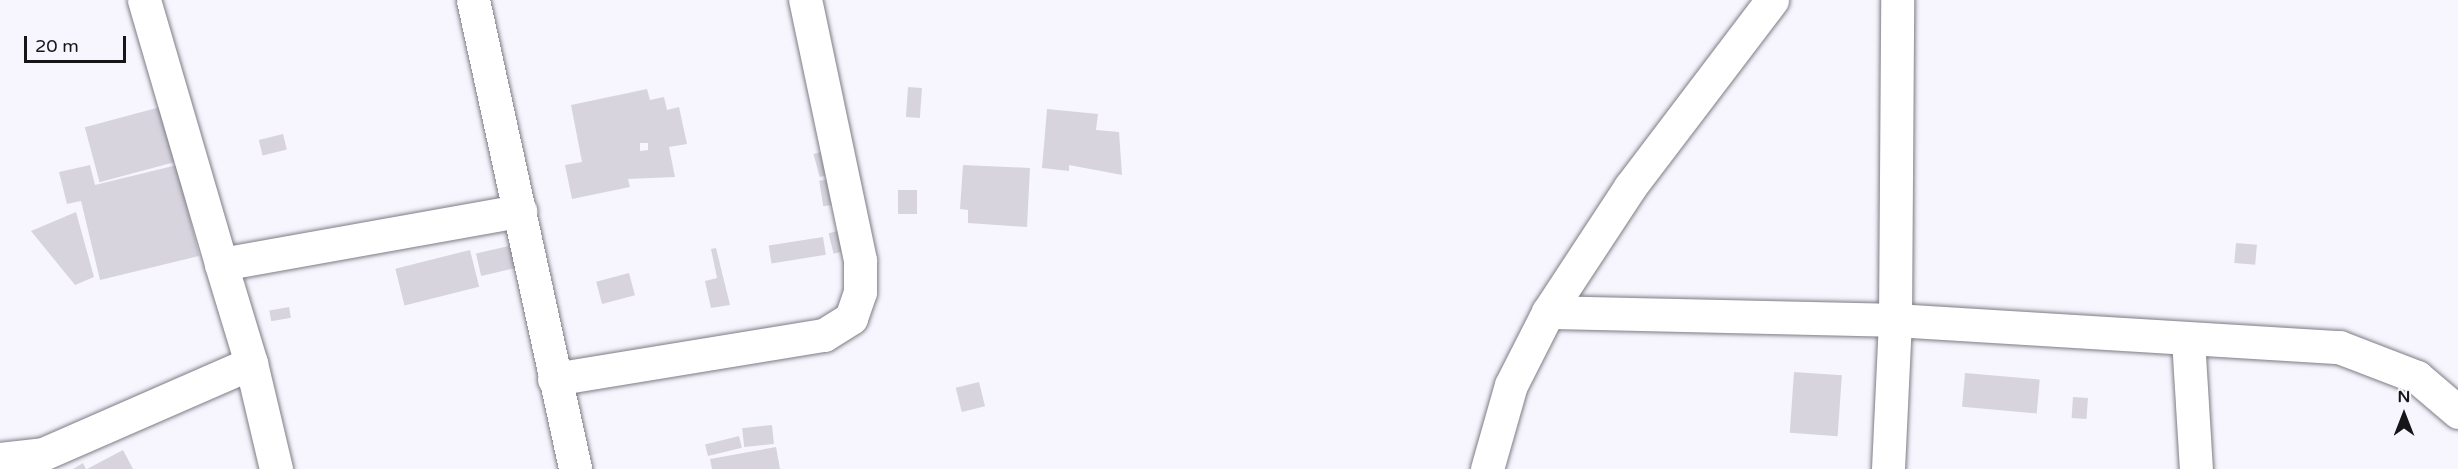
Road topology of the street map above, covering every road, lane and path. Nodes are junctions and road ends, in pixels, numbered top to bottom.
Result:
1 (144, 0) edge
2 (473, 0) edge
3 (805, 0) edge
4 (1772, 0) edge
5 (1897, 0) edge
6 (520, 211) junction
7 (221, 264) junction
8 (1548, 312) junction
9 (1896, 320) junction
10 (2188, 339) junction
11 (251, 363) junction
12 (554, 379) junction
13 (2458, 412) edge
14 (0, 459) edge
15 (276, 469) edge
16 (575, 469) edge
17 (1487, 469) edge
18 (1888, 469) edge
19 (2196, 469) edge

1 - 7 street
2 - 6 street
3 - 12 street
4 - 8 street
5 - 9 street
6 - 7 street
6 - 12 street
7 - 11 street
8 - 9 street
8 - 17 street
9 - 10 street
9 - 18 street
10 - 13 street
10 - 19 street
11 - 14 street
11 - 15 street
12 - 16 street

